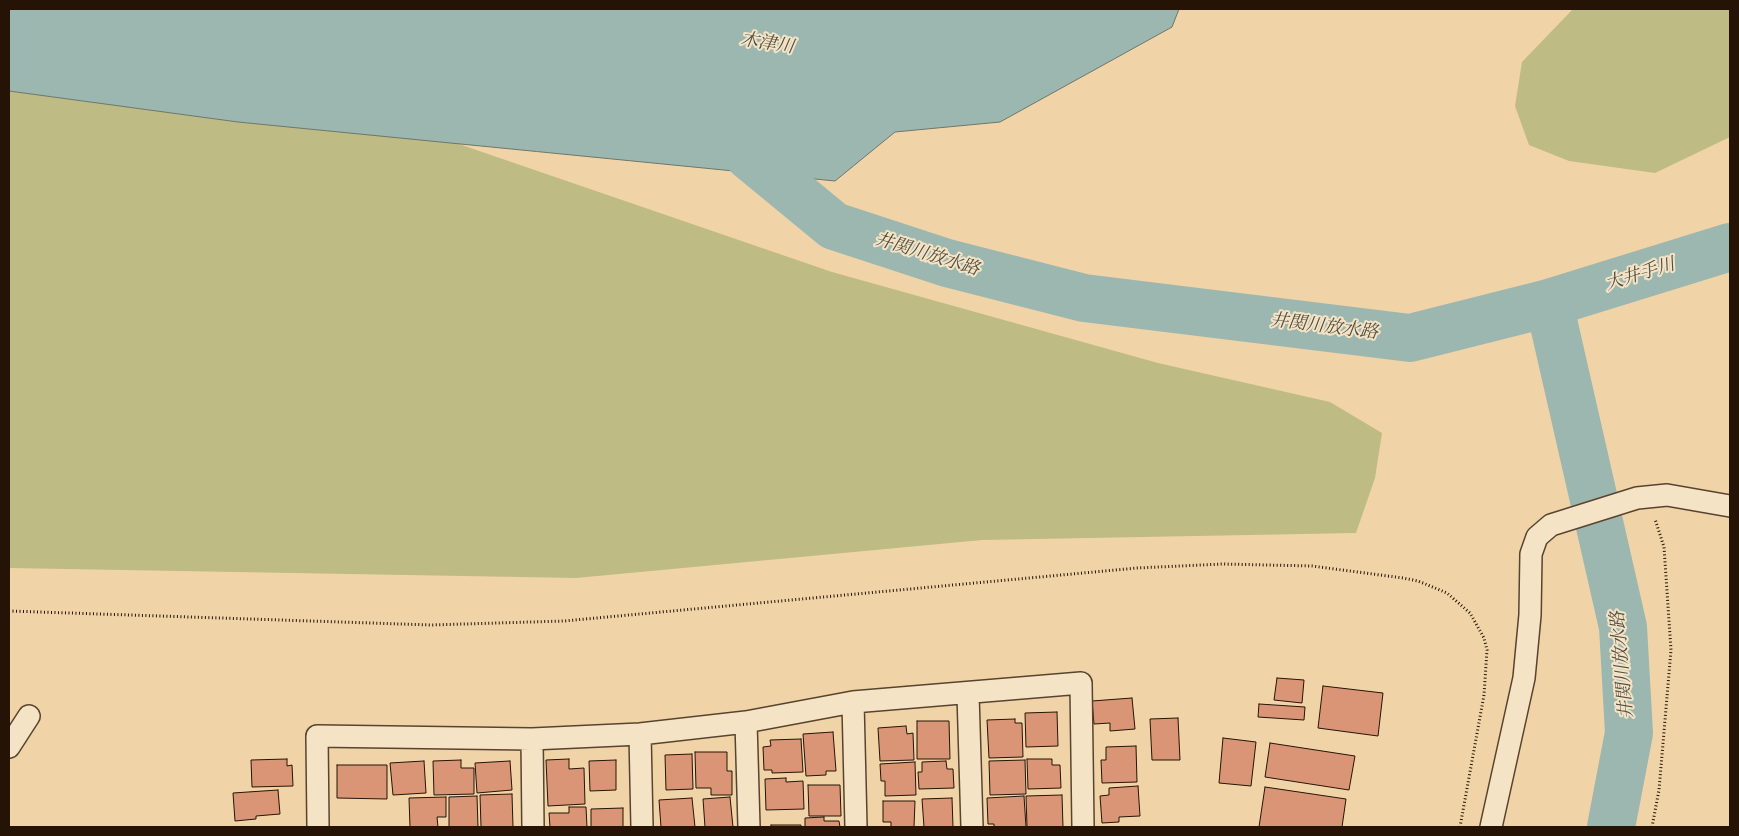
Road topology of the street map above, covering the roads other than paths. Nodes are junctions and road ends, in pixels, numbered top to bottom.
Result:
1 (1730, 506) edge
2 (968, 694) junction
3 (853, 702) junction
4 (29, 716) dead end
5 (746, 722) junction
6 (640, 734) junction
7 (532, 739) junction
8 (9, 747) edge
9 (318, 827) edge
10 (533, 827) edge
11 (642, 827) edge
12 (749, 827) edge
13 (856, 827) edge
14 (972, 827) edge
15 (1083, 827) edge
16 (1491, 827) edge

1 - 16 street
2 - 3 street
2 - 14 street
2 - 15 street
3 - 5 street
3 - 13 street
4 - 8 street
5 - 6 street
5 - 12 street
6 - 7 street
6 - 11 street
7 - 9 street
7 - 10 street

